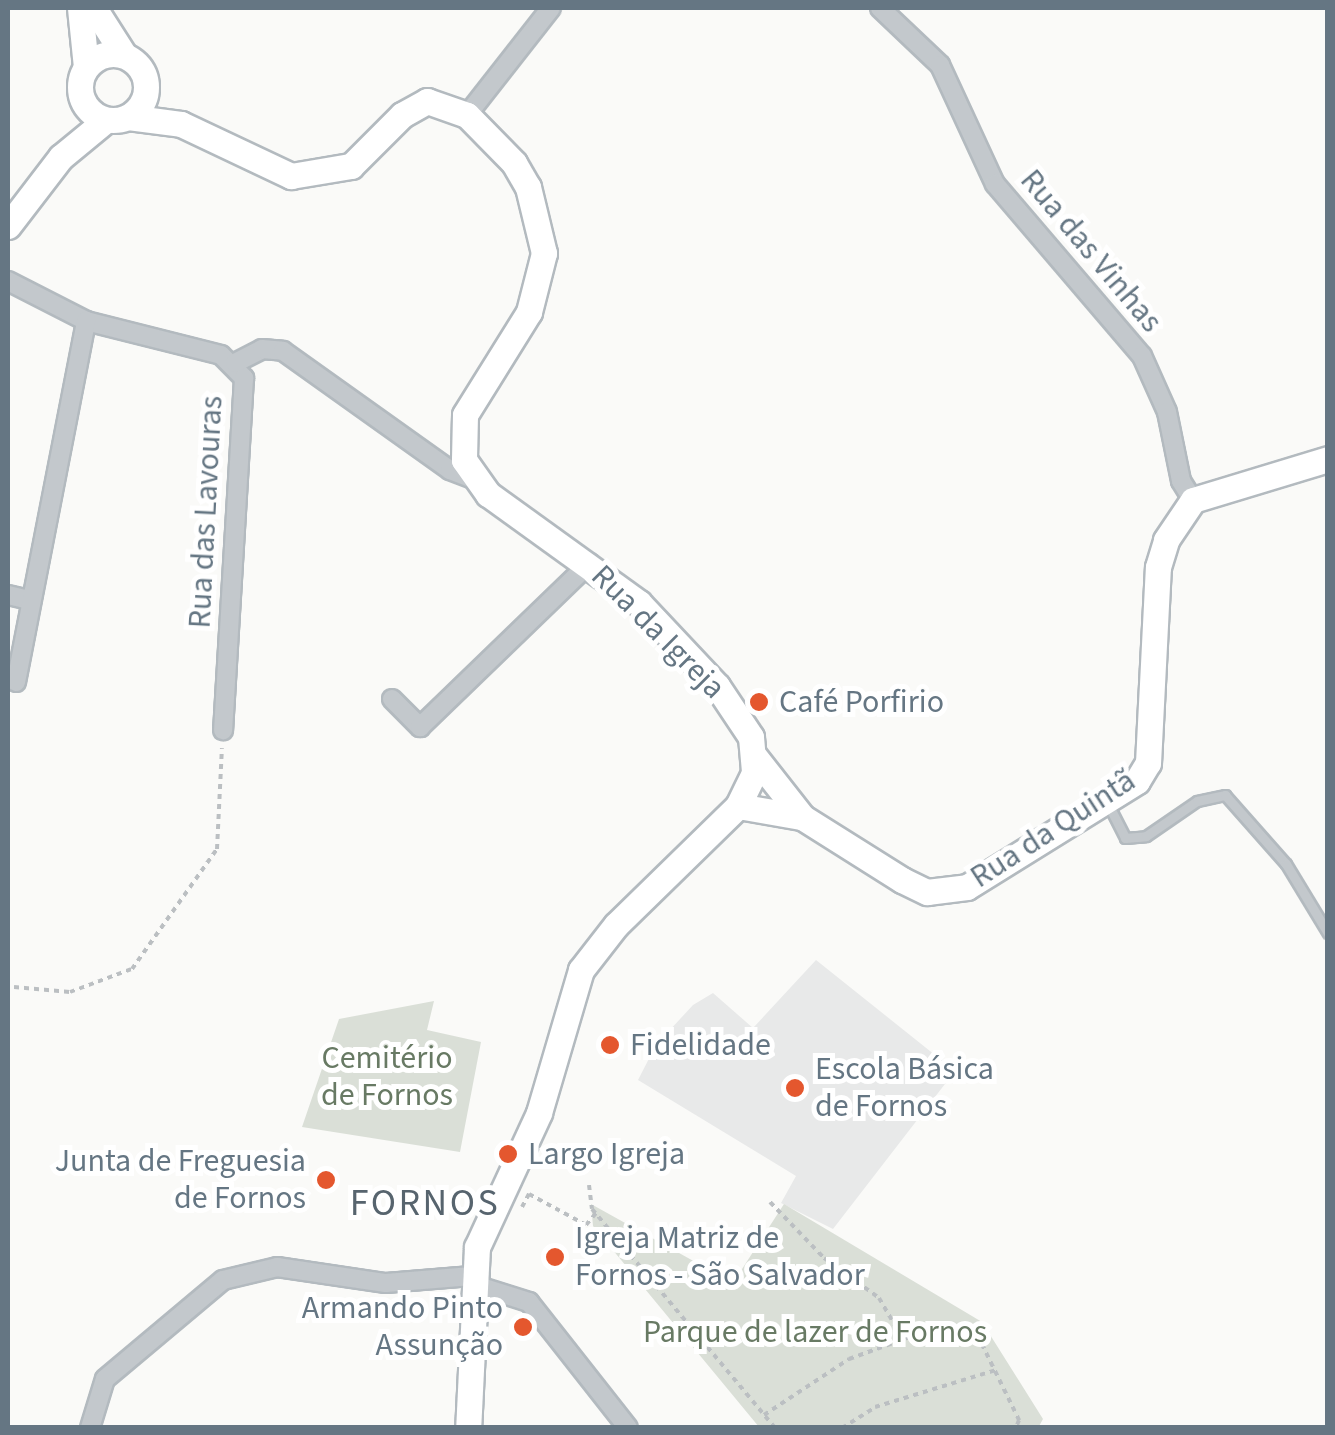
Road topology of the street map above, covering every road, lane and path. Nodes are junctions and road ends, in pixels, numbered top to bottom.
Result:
1 (80, 8) edge
2 (94, 8) edge
3 (551, 8) edge
4 (880, 8) edge
5 (124, 55) junction
6 (86, 67) junction
7 (146, 79) junction
8 (82, 99) junction
9 (468, 116) junction
10 (117, 118) junction
11 (181, 124) junction
12 (61, 157) junction
13 (8, 226) edge
14 (8, 281) edge
15 (86, 321) junction
16 (235, 363) junction
17 (1328, 459) edge
18 (474, 479) junction
19 (1192, 500) junction
20 (590, 562) junction
21 (8, 595) edge
22 (30, 600) junction
23 (16, 682) dead end
24 (392, 699) dead end
25 (223, 730) joint
26 (755, 756) junction
27 (1107, 801) junction
28 (738, 806) junction
29 (802, 817) junction
30 (1328, 933) edge
31 (14, 986) dead end
32 (588, 1185) dead end
33 (770, 1202) dead end
34 (596, 1213) junction
35 (513, 1223) dead end
36 (472, 1280) junction
37 (902, 1339) junction
38 (996, 1370) junction
39 (764, 1415) junction
40 (90, 1428) edge
41 (468, 1428) edge
42 (628, 1428) edge
43 (775, 1428) edge
44 (842, 1428) edge
45 (1016, 1428) edge

1 - 6 main road
2 - 5 main road
3 - 9 street
4 - 19 street, Rua das Vinhas
5 - 6 main road
5 - 7 main road
6 - 8 main road
7 - 10 main road
7 - 11 main road
8 - 10 main road
8 - 12 main road
9 - 11 main road
9 - 18 main road
10 - 11 main road
10 - 12 main road
12 - 13 main road
14 - 15 street, Rua das Lavouras
15 - 16 street, Rua das Lavouras
15 - 22 street
16 - 18 street
16 - 25 street, Rua das Lavouras
17 - 19 main road
18 - 20 main road, Rua da Igreja
19 - 27 main road, Rua da Quintã
20 - 24 street
20 - 26 main road, Rua da Igreja
21 - 22 street
22 - 23 street
25 - 31 path
26 - 28 main road
26 - 29 main road, Rua da Quintã
27 - 29 main road, Rua da Quintã
27 - 30 lane
28 - 29 main road, Rua da Quintã
28 - 36 main road
32 - 34 path
33 - 37 path
34 - 35 path
34 - 39 path
36 - 40 street
36 - 41 main road
36 - 42 street
37 - 38 path
37 - 39 path
38 - 44 path
38 - 45 path
39 - 43 path

